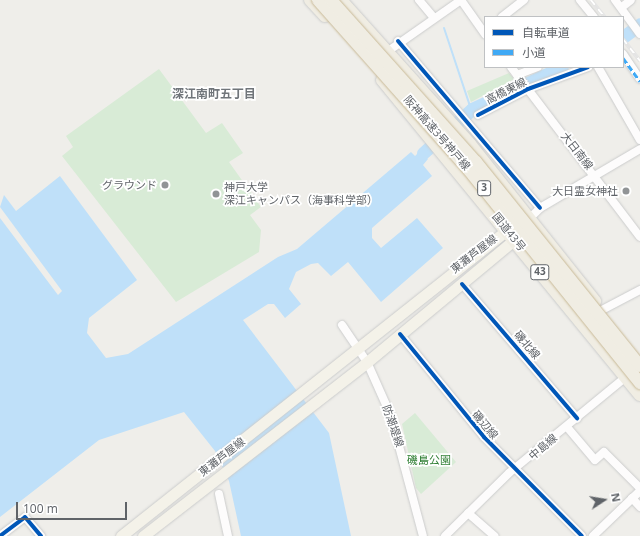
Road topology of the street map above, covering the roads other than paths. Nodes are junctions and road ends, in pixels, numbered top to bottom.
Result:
1 (310, 0) edge
2 (318, 0) edge
3 (331, 0) edge
4 (341, 0) edge
5 (419, 0) edge
6 (461, 0) edge
7 (524, 0) edge
8 (580, 0) edge
9 (615, 0) edge
10 (631, 0) edge
11 (622, 7) junction
12 (503, 16) edge
13 (593, 16) edge
14 (434, 18) junction
15 (484, 31) edge
16 (640, 34) edge
17 (398, 41) junction
18 (388, 51) junction
19 (624, 55) edge
20 (370, 66) junction
21 (512, 68) edge
22 (536, 68) edge
23 (585, 68) edge
24 (599, 68) edge
25 (518, 76) junction
26 (640, 79) edge
27 (527, 88) junction
28 (478, 115) dead end
29 (469, 123) junction
30 (458, 131) junction
31 (640, 140) edge
32 (640, 149) edge
33 (595, 175) junction
34 (540, 208) junction
35 (531, 217) junction
36 (507, 229) junction
37 (640, 237) edge
38 (516, 241) junction
39 (462, 284) junction
40 (640, 290) edge
41 (602, 310) junction
42 (342, 325) dead end
43 (400, 334) junction
44 (360, 349) junction
45 (640, 357) edge
46 (367, 362) junction
47 (640, 366) edge
48 (626, 377) junction
49 (640, 383) edge
50 (640, 395) edge
51 (577, 418) junction
52 (567, 427) junction
53 (515, 470) junction
54 (640, 489) edge
55 (219, 494) dead end
56 (632, 498) junction
57 (640, 507) edge
58 (468, 513) junction
59 (0, 536) edge
60 (41, 536) edge
61 (121, 536) edge
62 (143, 536) edge
63 (228, 536) edge
64 (423, 536) edge
65 (445, 536) edge
66 (494, 536) edge
67 (582, 536) edge
68 (593, 536) edge

1 - 20 highway, 国道43号 / 43
2 - 49 highway, 阪神高速3号神戸線 / 3, bridge
3 - 47 highway, 阪神高速3号神戸線 / 3, bridge
4 - 18 highway, 43
5 - 14 street
6 - 14 street
6 - 15 street
7 - 12 street
8 - 13 street
9 - 11 street
10 - 11 street
11 - 16 street
14 - 17 street
17 - 18 street
17 - 29 street
18 - 20 street
18 - 30 highway, 43
19 - 26 street
20 - 36 highway, 国道43号 / 43
21 - 25 street, 大日南線
22 - 25 street
23 - 27 street, 高橋東線
24 - 31 street
25 - 27 street, 大日南線
27 - 28 street, 高橋東線
27 - 33 street, 大日南線
29 - 30 street
29 - 34 street
30 - 35 highway, 43
32 - 33 street
33 - 34 street
33 - 37 street, 大日南線
34 - 35 street
35 - 36 main road, 東灘芦屋線
35 - 38 main road, 東灘芦屋線
35 - 41 highway, 43
36 - 38 highway, 国道43号 / 43
36 - 44 main road, 東灘芦屋線
38 - 39 main road, 東灘芦屋線
38 - 48 highway, 国道43号 / 43
39 - 43 main road, 東灘芦屋線
39 - 51 street, 磯北線
40 - 41 street
41 - 45 highway, 43
42 - 44 street, 防潮堤線
43 - 46 main road, 東灘芦屋線
43 - 53 street, 磯辺線
44 - 46 street, 防潮堤線
44 - 61 main road, 東灘芦屋線
46 - 62 main road, 東灘芦屋線
46 - 64 street, 防潮堤線
48 - 50 highway, 国道43号 / 43
48 - 51 street, 中島線
51 - 52 street, 中島線
52 - 53 street, 中島線
52 - 54 street
53 - 58 street, 中島線
53 - 67 street, 磯辺線
54 - 56 street
55 - 63 street
56 - 57 street
56 - 68 street
58 - 65 street, 中島線
58 - 66 street
59 - 60 street

